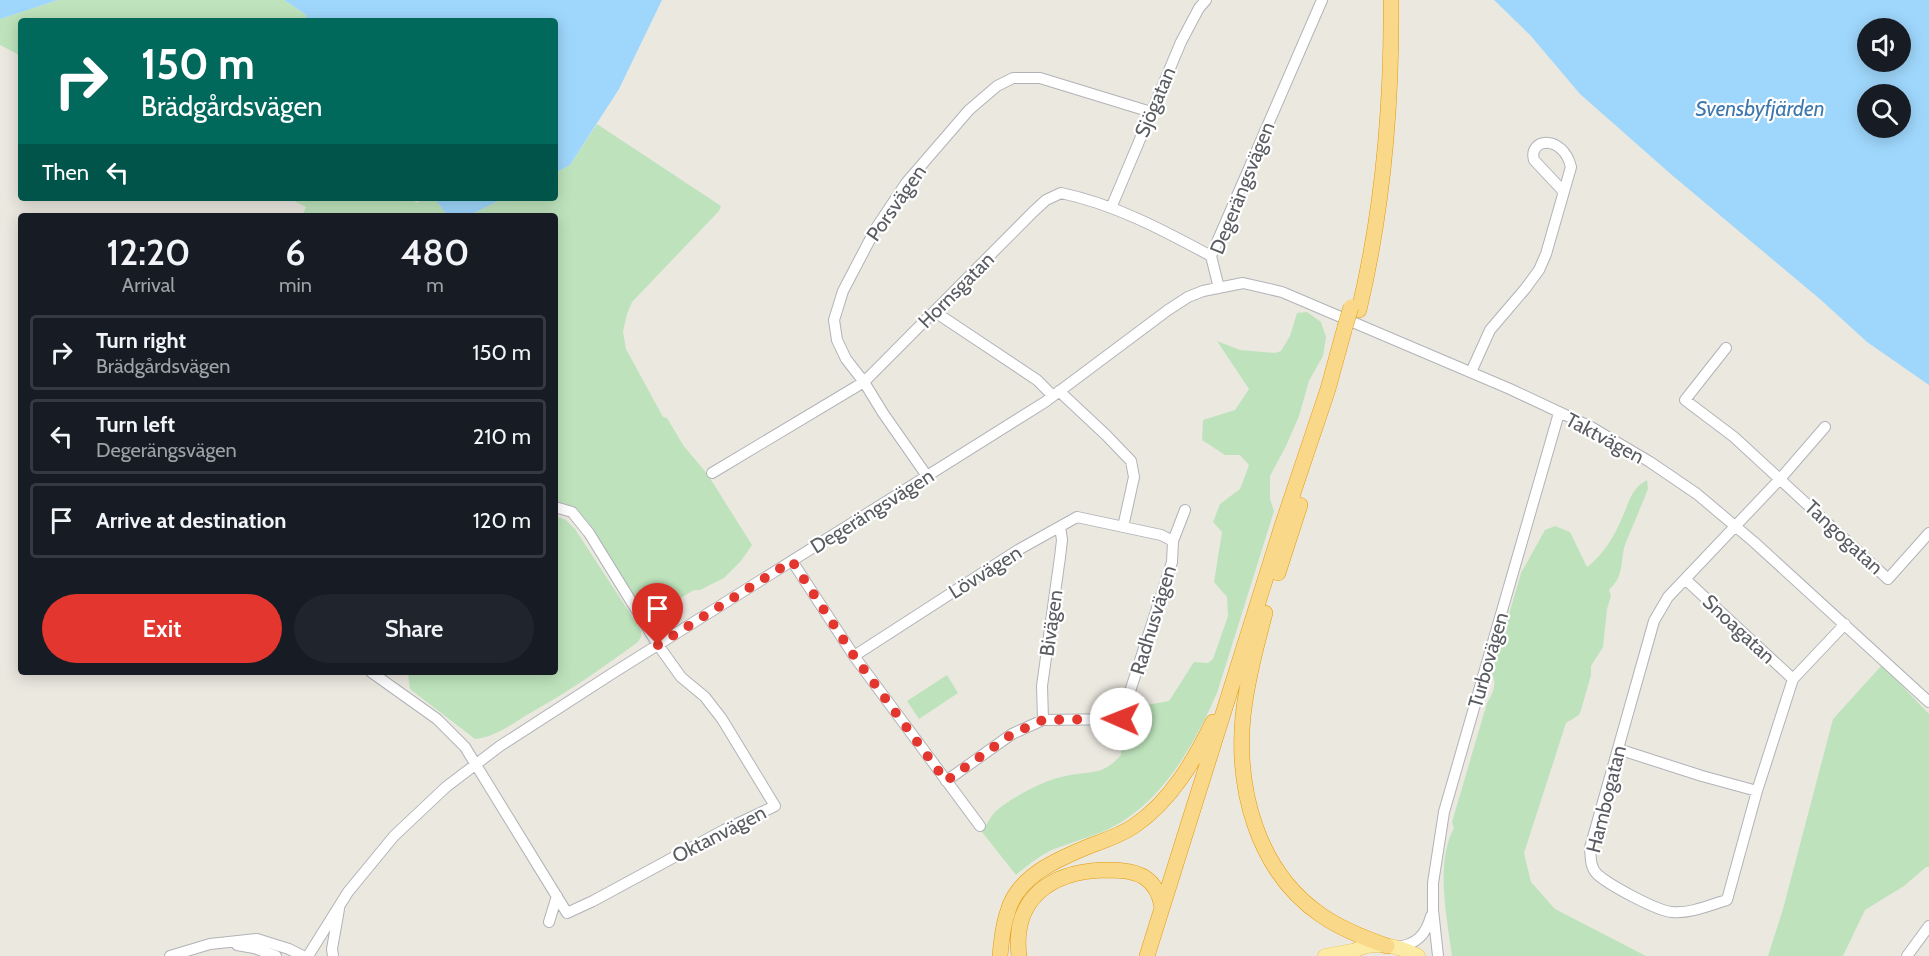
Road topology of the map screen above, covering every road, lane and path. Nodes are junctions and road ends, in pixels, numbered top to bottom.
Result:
1 (1206, 0) edge
2 (1322, 0) edge
3 (1382, 0) edge
4 (1391, 0) edge
5 (1151, 112) junction
6 (1563, 191) dead end
7 (1111, 208) junction
8 (1211, 256) junction
9 (1219, 288) junction
10 (1355, 309) junction
11 (935, 312) junction
12 (1350, 328) junction
13 (1726, 348) dead end
14 (1471, 372) junction
15 (864, 382) junction
16 (1056, 394) junction
17 (1559, 413) junction
18 (1826, 427) dead end
19 (712, 473) dead end
20 (927, 476) junction
21 (1780, 478) junction
22 (558, 508) edge
23 (1185, 510) dead end
24 (1734, 526) junction
25 (1060, 527) junction
26 (1123, 527) junction
27 (1929, 532) edge
28 (1173, 541) junction
29 (792, 561) junction
30 (1685, 579) junction
31 (1265, 613) junction
32 (1845, 624) junction
33 (1248, 635) junction
34 (658, 645) junction
35 (854, 656) junction
36 (375, 675) edge
37 (1793, 679) junction
38 (1929, 702) edge
39 (1043, 720) junction
40 (1618, 749) junction
41 (477, 764) junction
42 (946, 781) junction
43 (1757, 791) junction
44 (980, 826) dead end
45 (557, 896) junction
46 (340, 905) junction
47 (1162, 907) junction
48 (1432, 910) junction
49 (549, 922) dead end
50 (1929, 926) edge
51 (1004, 934) junction
52 (1156, 938) junction
53 (225, 943) junction
54 (1391, 946) junction
55 (1350, 953) edge
56 (170, 956) edge
57 (276, 956) edge
58 (303, 956) edge
59 (308, 956) edge
60 (333, 956) edge
61 (1000, 956) edge
62 (1007, 956) edge
63 (1019, 956) edge
64 (1146, 956) edge
65 (1154, 956) edge
66 (1325, 956) edge
67 (1418, 956) edge
68 (1438, 956) edge
69 (1907, 956) edge

1 - 5 street, Sjögatan
2 - 8 street, Degerängsvägen
3 - 10 highway
4 - 10 highway
5 - 7 street, Sjögatan
5 - 15 street, Porsvägen
6 - 14 street
7 - 8 street, Hornsgatan
7 - 11 street, Hornsgatan
8 - 9 street, Degerängsvägen
9 - 14 street, Taktvägen
9 - 16 street, Degerängsvägen
10 - 12 highway, bridge
11 - 15 street, Hornsgatan
11 - 16 street
12 - 31 highway
12 - 33 highway
13 - 21 street, Tangogatan
14 - 17 street, Taktvägen
15 - 19 street, Hornsgatan
15 - 20 street, Porsvägen
16 - 20 street, Degerängsvägen
16 - 26 street
17 - 24 street, Taktvägen
17 - 48 street, Turbovägen
18 - 21 street
20 - 29 street, Degerängsvägen
21 - 24 street
21 - 27 street, Tangogatan
22 - 34 street
23 - 28 street, Radhusvägen
24 - 30 street, Hambogatan
24 - 32 street, Taktvägen
25 - 26 street, Lövvägen
25 - 35 street, Lövvägen
25 - 39 street, Bivägen
26 - 28 street, Radhusvägen
28 - 39 street, Radhusvägen
29 - 34 street, Degerängsvägen
29 - 35 street
30 - 37 street, Snoagatan
30 - 40 street, Hambogatan
31 - 52 highway
31 - 54 highway
32 - 37 street, Hambogatan
32 - 38 street, Taktvägen
33 - 47 highway
33 - 51 highway
34 - 41 street, Degerängsvägen
34 - 45 street, Oktanvägen
35 - 42 street
36 - 41 street, Oktanvägen
37 - 43 street, Hambogatan
39 - 42 street, Radhusvägen
40 - 43 street
40 - 43 street, Hambogatan
41 - 45 street, Oktanvägen
41 - 46 street, Degerängsvägen
42 - 44 street
45 - 49 street
46 - 59 street, Degerängsvägen
46 - 60 street
47 - 52 highway
47 - 63 highway
48 - 54 street, Turbovägen
48 - 68 street, Turbovägen
50 - 69 street
51 - 61 highway
51 - 62 highway
52 - 64 highway
52 - 65 highway
53 - 56 street
53 - 57 street
53 - 58 street
54 - 55 main road
54 - 67 main road
55 - 66 main road

